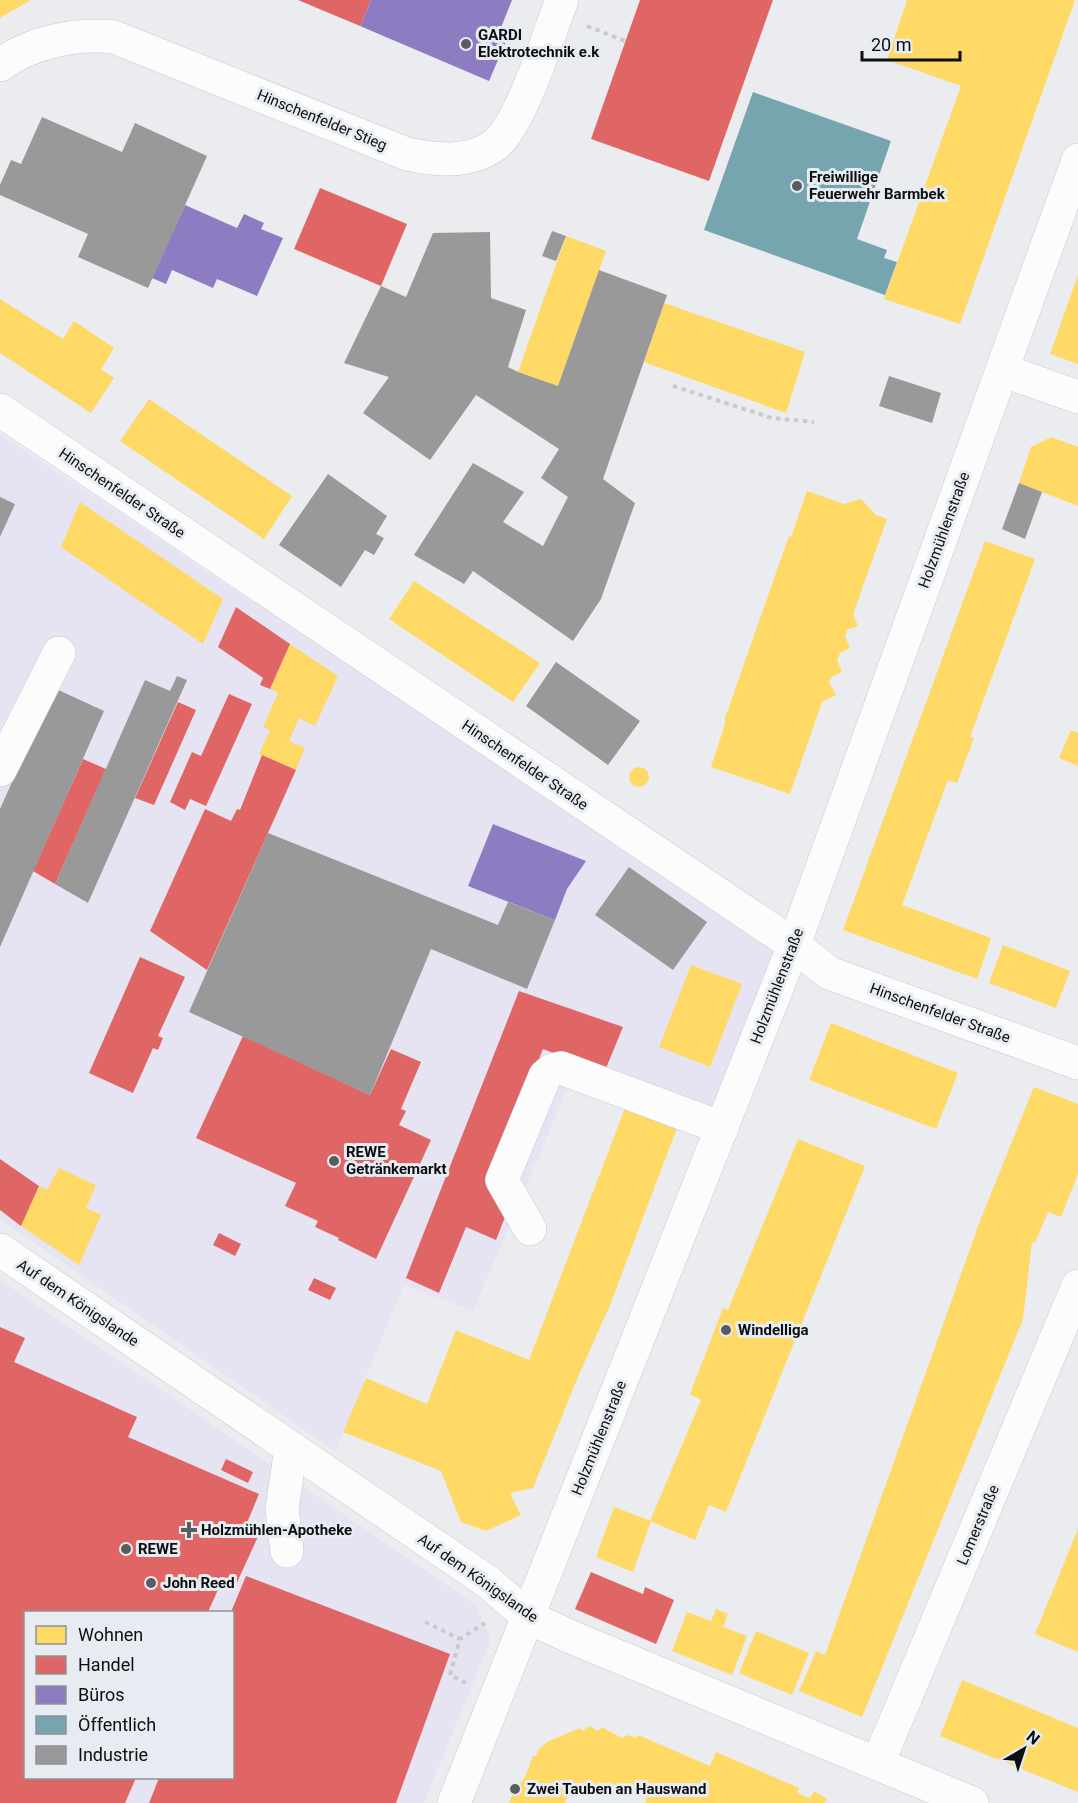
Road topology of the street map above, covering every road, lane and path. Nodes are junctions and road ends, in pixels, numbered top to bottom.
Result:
1 (562, 0) edge
2 (606, 33) dead end
3 (625, 41) dead end
4 (0, 66) edge
5 (1078, 160) edge
6 (1002, 370) junction
7 (673, 386) dead end
8 (1078, 397) edge
9 (0, 411) edge
10 (814, 422) dead end
11 (59, 653) dead end
12 (0, 770) edge
13 (794, 945) junction
14 (1078, 1064) edge
15 (722, 1128) junction
16 (531, 1229) dead end
17 (0, 1250) edge
18 (1078, 1286) edge
19 (291, 1448) junction
20 (287, 1551) dead end
21 (528, 1617) junction
22 (425, 1622) dead end
23 (483, 1623) dead end
24 (460, 1639) junction
25 (495, 1698) junction
26 (878, 1763) junction
27 (454, 1803) edge
28 (972, 1803) edge

1 - 4 street, Hinschenfelder Stieg
2 - 3 path
5 - 6 street, Holzmühlenstraße
6 - 8 street
6 - 13 street, Holzmühlenstraße
7 - 10 path
9 - 13 street, Hinschenfelder Straße
11 - 12 street
13 - 14 street, Hinschenfelder Straße
13 - 15 street, Holzmühlenstraße
15 - 16 street
15 - 21 street, Holzmühlenstraße
17 - 19 street, Auf dem Königslande
18 - 26 street, Lomerstraße
19 - 20 street
19 - 21 street, Auf dem Königslande
21 - 25 street, Holzmühlenstraße
21 - 26 street, Auf dem Königslande
22 - 24 path
23 - 24 path
24 - 25 path
25 - 27 street, Holzmühlenstraße
26 - 28 street, Auf dem Königslande

